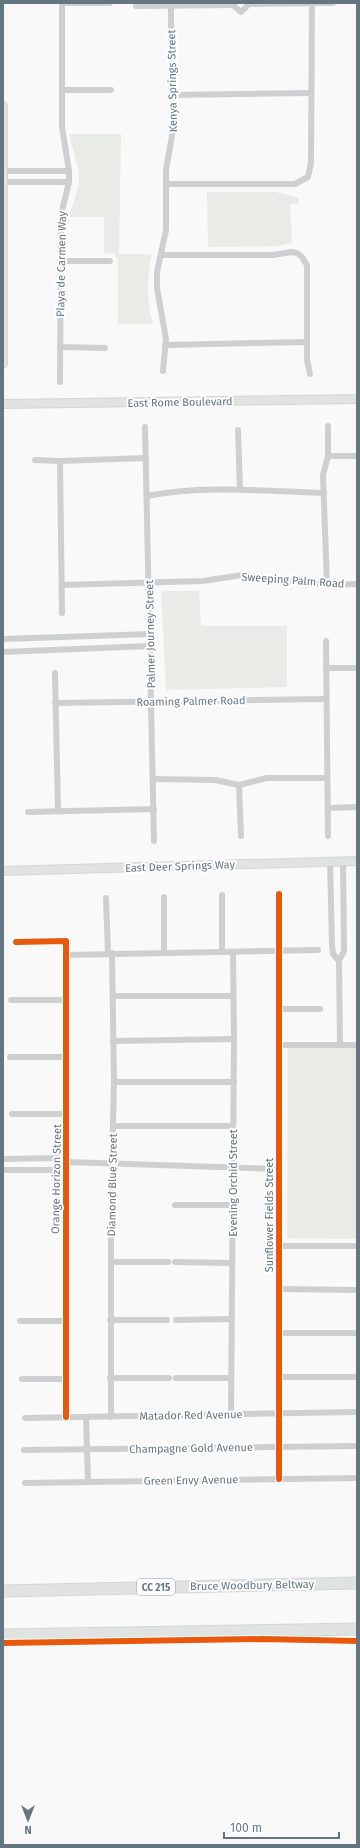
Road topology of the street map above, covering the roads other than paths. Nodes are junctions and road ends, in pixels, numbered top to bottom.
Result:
1 (62, 3) edge
2 (110, 3) edge
3 (333, 3) edge
4 (233, 4) edge
5 (248, 4) edge
6 (312, 4) edge
7 (136, 6) dead end
8 (170, 6) junction
9 (62, 90) junction
10 (111, 90) dead end
11 (311, 93) junction
12 (174, 95) junction
13 (3, 106) edge
14 (4, 171) edge
15 (69, 171) junction
16 (4, 182) edge
17 (69, 182) junction
18 (166, 184) junction
19 (161, 255) junction
20 (60, 261) junction
21 (110, 261) dead end
22 (306, 342) junction
23 (165, 345) junction
24 (60, 348) junction
25 (105, 348) dead end
26 (3, 364) edge
27 (163, 371) dead end
28 (310, 374) dead end
29 (60, 382) dead end
30 (357, 399) edge
31 (3, 404) edge
32 (328, 426) dead end
33 (145, 427) dead end
34 (238, 430) dead end
35 (328, 456) junction
36 (357, 456) edge
37 (146, 458) junction
38 (34, 460) dead end
39 (60, 461) junction
40 (240, 490) junction
41 (324, 493) junction
42 (147, 496) junction
43 (149, 582) junction
44 (357, 584) edge
45 (62, 585) junction
46 (327, 585) junction
47 (62, 613) dead end
48 (150, 634) junction
49 (3, 639) edge
50 (326, 641) dead end
51 (150, 646) junction
52 (3, 652) edge
53 (326, 668) junction
54 (357, 668) edge
55 (55, 673) dead end
56 (326, 699) junction
57 (151, 702) junction
58 (55, 703) junction
59 (327, 778) junction
60 (153, 779) junction
61 (239, 785) junction
62 (357, 807) edge
63 (328, 808) junction
64 (154, 809) junction
65 (58, 811) junction
66 (28, 812) dead end
67 (241, 836) dead end
68 (328, 836) dead end
69 (154, 841) dead end
70 (330, 861) junction
71 (343, 861) junction
72 (357, 861) edge
73 (3, 872) edge
74 (279, 894) dead end
75 (222, 895) dead end
76 (164, 897) dead end
77 (106, 898) dead end
78 (16, 942) dead end
79 (318, 950) dead end
80 (279, 951) junction
81 (222, 952) junction
82 (233, 952) junction
83 (164, 953) junction
84 (110, 954) junction
85 (66, 955) junction
86 (339, 961) junction
87 (113, 996) junction
88 (233, 996) junction
89 (10, 1000) dead end
90 (67, 1000) junction
91 (279, 1008) junction
92 (320, 1009) dead end
93 (234, 1039) junction
94 (113, 1041) junction
95 (279, 1045) junction
96 (340, 1045) junction
97 (357, 1045) edge
98 (67, 1057) junction
99 (10, 1058) dead end
100 (114, 1082) junction
101 (234, 1082) junction
102 (12, 1114) dead end
103 (67, 1114) junction
104 (113, 1126) junction
105 (233, 1126) junction
106 (3, 1159) edge
107 (67, 1162) junction
108 (112, 1164) junction
109 (233, 1168) junction
110 (278, 1169) junction
111 (3, 1170) edge
112 (176, 1205) dead end
113 (233, 1205) junction
114 (279, 1246) junction
115 (357, 1246) edge
116 (111, 1262) junction
117 (168, 1262) dead end
118 (175, 1262) dead end
119 (232, 1263) junction
120 (279, 1289) junction
121 (357, 1290) edge
122 (232, 1319) junction
123 (110, 1320) junction
124 (167, 1320) dead end
125 (176, 1320) dead end
126 (20, 1321) dead end
127 (66, 1321) junction
128 (279, 1333) junction
129 (357, 1333) edge
130 (278, 1377) junction
131 (357, 1377) edge
132 (110, 1378) junction
133 (231, 1378) junction
134 (22, 1379) dead end
135 (66, 1379) junction
136 (357, 1412) edge
137 (278, 1413) junction
138 (231, 1415) junction
139 (66, 1417) junction
140 (86, 1417) junction
141 (111, 1417) junction
142 (25, 1418) dead end
143 (357, 1446) edge
144 (279, 1447) junction
145 (24, 1450) dead end
146 (87, 1450) junction
147 (357, 1478) edge
148 (279, 1479) junction
149 (88, 1482) junction
150 (25, 1483) dead end
151 (357, 1582) edge
152 (3, 1591) edge
153 (357, 1629) edge
154 (3, 1635) edge

1 - 2 street
1 - 9 street, Playa de Carmen Way
3 - 6 street
4 - 5 street
4 - 8 street
5 - 6 street
6 - 11 street
7 - 8 street
8 - 12 street, Kenya Springs Street
9 - 10 street
9 - 15 street, Playa de Carmen Way
11 - 12 street
11 - 18 street
12 - 18 street, Kenya Springs Street
13 - 14 street
14 - 15 street
14 - 16 street
15 - 17 street, Playa de Carmen Way
16 - 17 street
16 - 26 street
17 - 20 street, Playa de Carmen Way
18 - 19 street, Kenya Springs Street
19 - 22 street
19 - 23 street, Kenya Springs Street
20 - 21 street
20 - 24 street, Playa de Carmen Way
22 - 23 street
22 - 28 street
23 - 27 street, Kenya Springs Street
24 - 25 street
24 - 29 street, Playa de Carmen Way
30 - 31 street, East Rome Boulevard
32 - 35 street
33 - 37 street, Palmer Journey Street
34 - 40 street
35 - 36 street
35 - 41 street
37 - 39 street
37 - 42 street, Palmer Journey Street
38 - 39 street
39 - 45 street
40 - 41 street
40 - 42 street
41 - 46 street
42 - 43 street, Palmer Journey Street
43 - 45 street, Sweeping Palm Road
43 - 46 street, Sweeping Palm Road
43 - 48 street, Palmer Journey Street
44 - 46 street, Sweeping Palm Road
45 - 47 street
48 - 49 street
48 - 51 street, Palmer Journey Street
50 - 53 street
51 - 52 street
51 - 57 street, Palmer Journey Street
53 - 54 street
53 - 56 street
55 - 58 street
56 - 57 street, Roaming Palmer Road
56 - 59 street
57 - 58 street, Roaming Palmer Road
57 - 60 street, Palmer Journey Street
58 - 65 street
59 - 61 street
59 - 63 street
60 - 61 street
60 - 64 street, Palmer Journey Street
61 - 67 street
62 - 63 street
63 - 68 street
64 - 65 street
64 - 69 street, Palmer Journey Street
65 - 66 street
70 - 71 street, East Deer Springs Way
70 - 73 street, East Deer Springs Way
70 - 86 street
71 - 72 street, East Deer Springs Way
71 - 86 street
74 - 80 street, Sunflower Fields Street
75 - 81 street
76 - 83 street
77 - 84 street, Diamond Blue Street
78 - 85 street, Orange Horizon Street
79 - 80 street
80 - 82 street
80 - 91 street, Sunflower Fields Street
81 - 82 street
81 - 83 street
82 - 88 street, Evening Orchid Street
83 - 84 street
84 - 85 street
84 - 87 street, Diamond Blue Street
85 - 90 street, Orange Horizon Street
86 - 96 street
87 - 88 street
87 - 94 street, Diamond Blue Street
88 - 93 street, Evening Orchid Street
89 - 90 street
90 - 98 street, Orange Horizon Street
91 - 92 street
91 - 95 street, Sunflower Fields Street
93 - 94 street
93 - 101 street, Evening Orchid Street
94 - 100 street, Diamond Blue Street
95 - 96 street
95 - 110 street, Sunflower Fields Street
96 - 97 street
98 - 99 street
98 - 103 street, Orange Horizon Street
100 - 101 street
100 - 104 street, Diamond Blue Street
101 - 105 street, Evening Orchid Street
102 - 103 street
103 - 107 street, Orange Horizon Street
104 - 105 street
104 - 108 street, Diamond Blue Street
105 - 109 street, Evening Orchid Street
106 - 107 street
107 - 108 street
107 - 111 street
107 - 127 street, Orange Horizon Street
108 - 109 street
108 - 116 street, Diamond Blue Street
109 - 110 street
109 - 113 street, Evening Orchid Street
110 - 114 street, Sunflower Fields Street
112 - 113 street
113 - 119 street, Evening Orchid Street
114 - 115 street
114 - 120 street, Sunflower Fields Street
116 - 117 street
116 - 123 street, Diamond Blue Street
118 - 119 street
119 - 122 street, Evening Orchid Street
120 - 121 street
120 - 128 street, Sunflower Fields Street
122 - 125 street
122 - 133 street, Evening Orchid Street
123 - 124 street
123 - 132 street, Diamond Blue Street
126 - 127 street
127 - 135 street, Orange Horizon Street
128 - 129 street
128 - 130 street, Sunflower Fields Street
130 - 131 street
130 - 137 street, Sunflower Fields Street
132 - 133 street
132 - 141 street, Diamond Blue Street
133 - 138 street, Evening Orchid Street
134 - 135 street
135 - 139 street, Orange Horizon Street
136 - 137 street, Matador Red Avenue
137 - 138 street, Matador Red Avenue
137 - 144 street, Sunflower Fields Street
138 - 141 street, Matador Red Avenue
139 - 140 street, Matador Red Avenue
139 - 142 street, Matador Red Avenue
140 - 141 street, Matador Red Avenue
140 - 146 street
143 - 144 street, Champagne Gold Avenue
144 - 146 street, Champagne Gold Avenue
144 - 148 street, Sunflower Fields Street
145 - 146 street, Champagne Gold Avenue
146 - 149 street
147 - 148 street, Green Envy Avenue
148 - 149 street, Green Envy Avenue
149 - 150 street, Green Envy Avenue
151 - 152 highway, Bruce Woodbury Beltway / CC 215
153 - 154 highway

